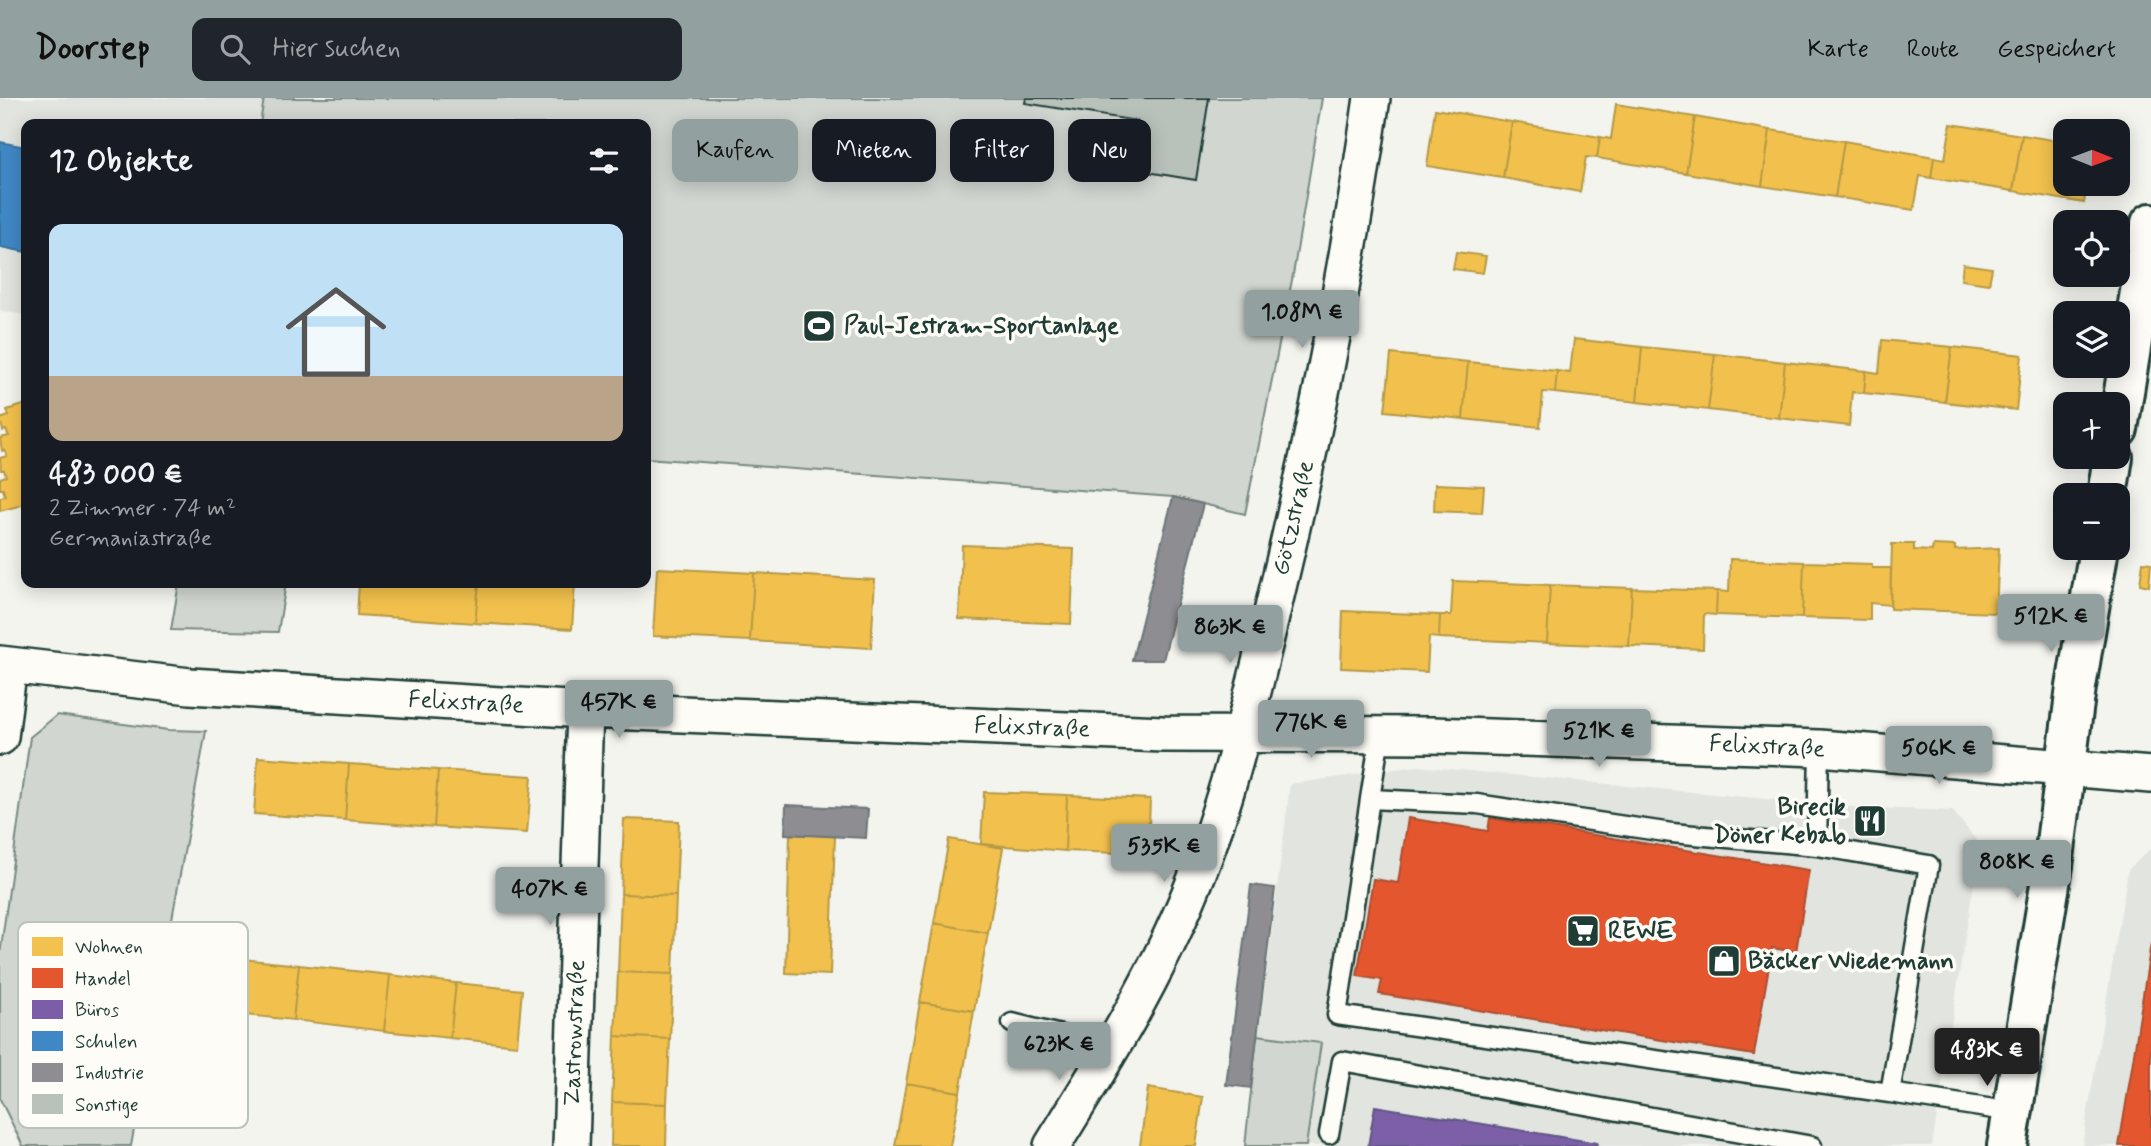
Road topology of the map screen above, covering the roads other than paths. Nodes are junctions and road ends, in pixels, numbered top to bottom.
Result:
1 (1372, 98) edge
2 (2151, 223) edge
3 (2124, 392) edge
4 (2097, 560) edge
5 (4, 664) edge
6 (585, 710) junction
7 (1242, 733) junction
8 (1380, 735) junction
9 (0, 737) edge
10 (1819, 748) junction
11 (2066, 768) junction
12 (2151, 775) edge
13 (1370, 799) junction
14 (1817, 846) junction
15 (1012, 1023) dead end
16 (1113, 1048) junction
17 (1891, 1093) junction
18 (2010, 1129) edge
19 (1329, 1134) dead end
20 (571, 1146) edge
21 (1052, 1146) edge
22 (1812, 1146) edge

1 - 7 street, Götzstraße
2 - 3 street
4 - 11 street
5 - 6 street, Felixstraße
5 - 9 street
6 - 7 street, Felixstraße
6 - 20 street, Zastrowstraße
7 - 8 street, Felixstraße
7 - 16 street, Götzstraße
8 - 10 street, Felixstraße
8 - 13 lane
10 - 11 street, Felixstraße
10 - 14 lane
11 - 12 street, Felixstraße
11 - 18 street
13 - 14 lane
13 - 17 lane
14 - 17 lane
15 - 16 lane
16 - 21 street, Götzstraße
17 - 18 lane
19 - 22 lane

